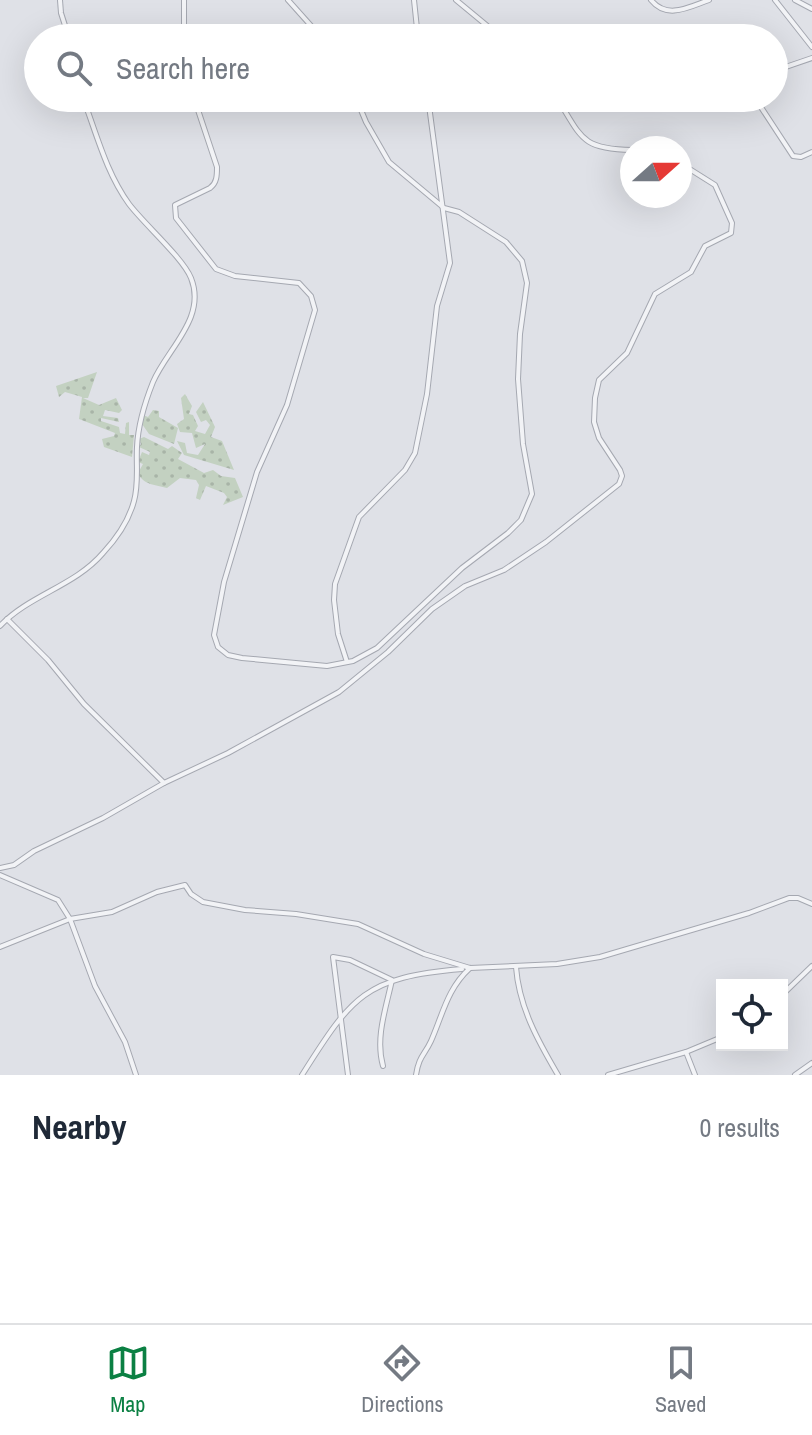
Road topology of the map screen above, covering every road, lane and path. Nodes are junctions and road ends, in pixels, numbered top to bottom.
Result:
1 (60, 0) edge
2 (184, 0) edge
3 (288, 0) edge
4 (456, 0) edge
5 (651, 0) edge
6 (709, 0) edge
7 (775, 0) edge
8 (795, 0) edge
9 (414, 1) edge
10 (812, 9) edge
11 (65, 24) edge
12 (184, 24) edge
13 (309, 24) edge
14 (416, 24) edge
15 (485, 24) edge
16 (812, 47) edge
17 (812, 58) edge
18 (788, 66) edge
19 (88, 112) edge
20 (199, 112) edge
21 (362, 112) edge
22 (430, 112) edge
23 (565, 112) edge
24 (764, 112) edge
25 (620, 149) edge
26 (812, 152) edge
27 (692, 171) edge
28 (444, 208) junction
29 (7, 619) junction
30 (0, 626) edge
31 (347, 662) junction
32 (164, 783) junction
33 (0, 868) edge
34 (0, 875) edge
35 (812, 904) edge
36 (70, 919) junction
37 (0, 947) edge
38 (812, 966) edge
39 (516, 967) junction
40 (470, 968) junction
41 (392, 980) junction
42 (788, 989) edge
43 (339, 1019) junction
44 (716, 1040) edge
45 (686, 1052) junction
46 (812, 1063) edge
47 (383, 1066) dead end
48 (136, 1075) edge
49 (302, 1075) edge
50 (348, 1075) edge
51 (416, 1075) edge
52 (558, 1075) edge
53 (608, 1075) edge
54 (695, 1075) edge
55 (795, 1075) edge

1 - 11 street
2 - 12 street
3 - 13 street
4 - 15 street
5 - 6 street
7 - 16 street
8 - 10 street
9 - 14 street
17 - 18 street
19 - 29 street
20 - 31 street
21 - 28 street
22 - 28 street
23 - 25 street
24 - 26 street
27 - 32 street
28 - 31 street
28 - 31 street
29 - 30 street
29 - 32 street
32 - 33 street
34 - 36 street
35 - 39 street
36 - 37 street
36 - 40 street
36 - 48 street
38 - 42 street
39 - 40 street
39 - 52 street
40 - 41 street
40 - 51 street
41 - 43 street
41 - 43 street
41 - 47 street
43 - 49 street
43 - 50 street
44 - 45 street
45 - 53 street
45 - 54 street
46 - 55 street

